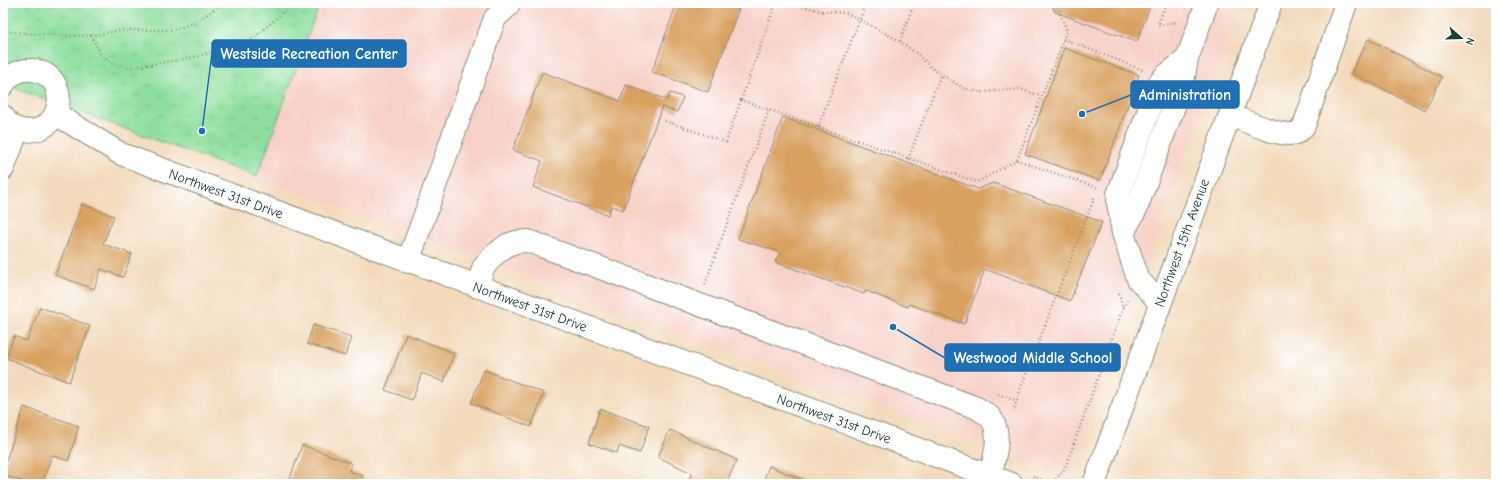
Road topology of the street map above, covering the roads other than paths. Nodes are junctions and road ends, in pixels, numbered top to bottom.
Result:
1 (1207, 3) edge
2 (1271, 3) edge
3 (1346, 3) edge
4 (496, 8) edge
5 (3, 85) edge
6 (56, 114) junction
7 (1230, 115) junction
8 (11, 123) edge
9 (3, 168) edge
10 (408, 262) junction
11 (478, 287) junction
12 (1160, 303) junction
13 (990, 476) junction
14 (1012, 484) edge
15 (1094, 484) edge

1 - 12 street
2 - 7 street, Northwest 15th Avenue
3 - 7 street
4 - 10 street
5 - 6 street
6 - 8 street
6 - 10 street, Northwest 31st Drive
7 - 12 street, Northwest 15th Avenue
8 - 9 street
10 - 11 street, Northwest 31st Drive
11 - 13 street, Northwest 31st Drive
11 - 13 street
12 - 15 street, Northwest 15th Avenue
13 - 14 street, Northwest 31st Drive

